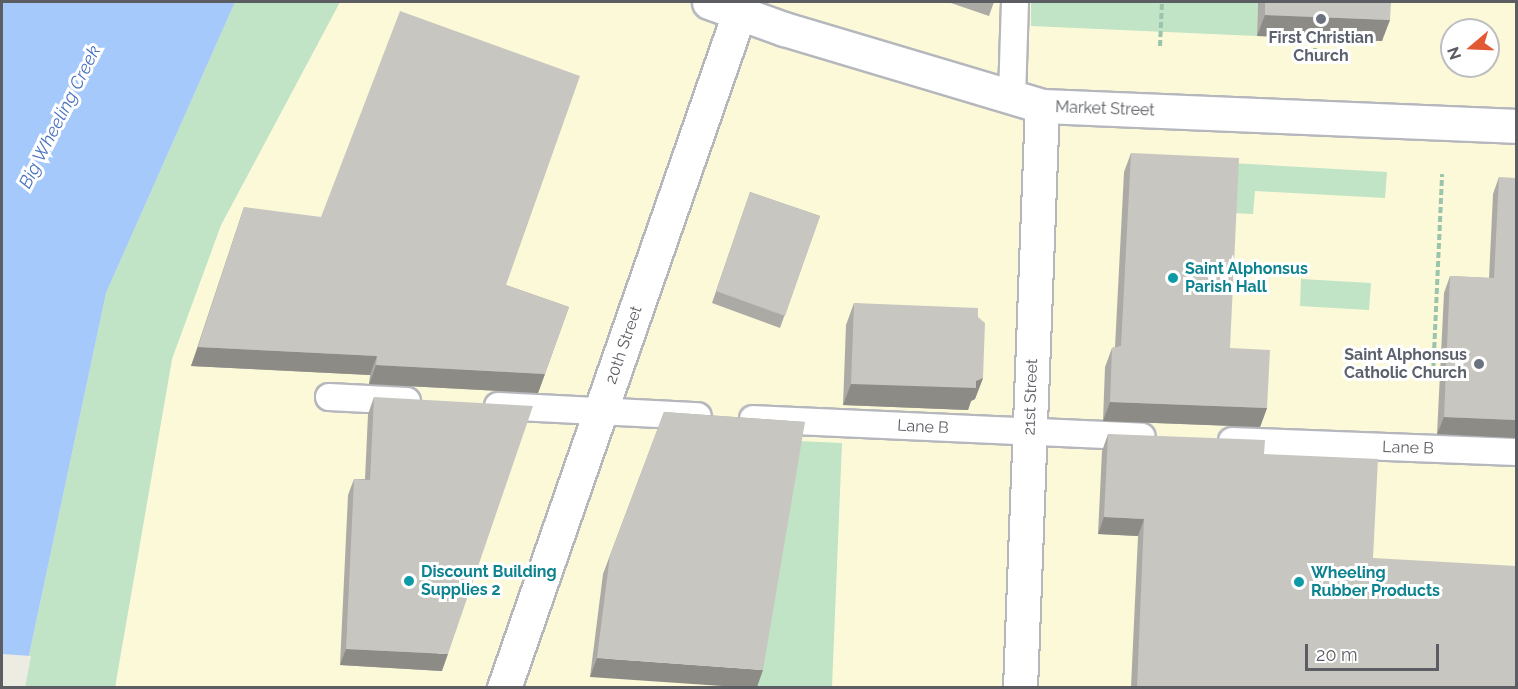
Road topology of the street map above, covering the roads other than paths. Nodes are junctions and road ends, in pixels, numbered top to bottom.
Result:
1 (1015, 2) edge
2 (730, 5) edge
3 (1027, 102) junction
4 (1516, 126) edge
5 (329, 397) dead end
6 (434, 403) edge
7 (468, 404) edge
8 (601, 411) junction
9 (1029, 433) junction
10 (1170, 439) edge
11 (1205, 440) edge
12 (1516, 453) edge
13 (504, 687) edge
14 (1020, 687) edge

1 - 3 lane
2 - 3 street, Market Street
2 - 8 street, 20th Street
3 - 4 street, Market Street
3 - 9 street, 21st Street
5 - 6 lane
7 - 8 lane, Lane B
8 - 9 lane, Lane B
8 - 13 street, 20th Street
9 - 10 lane, Lane B
9 - 14 street, 21st Street
11 - 12 lane, Lane B

